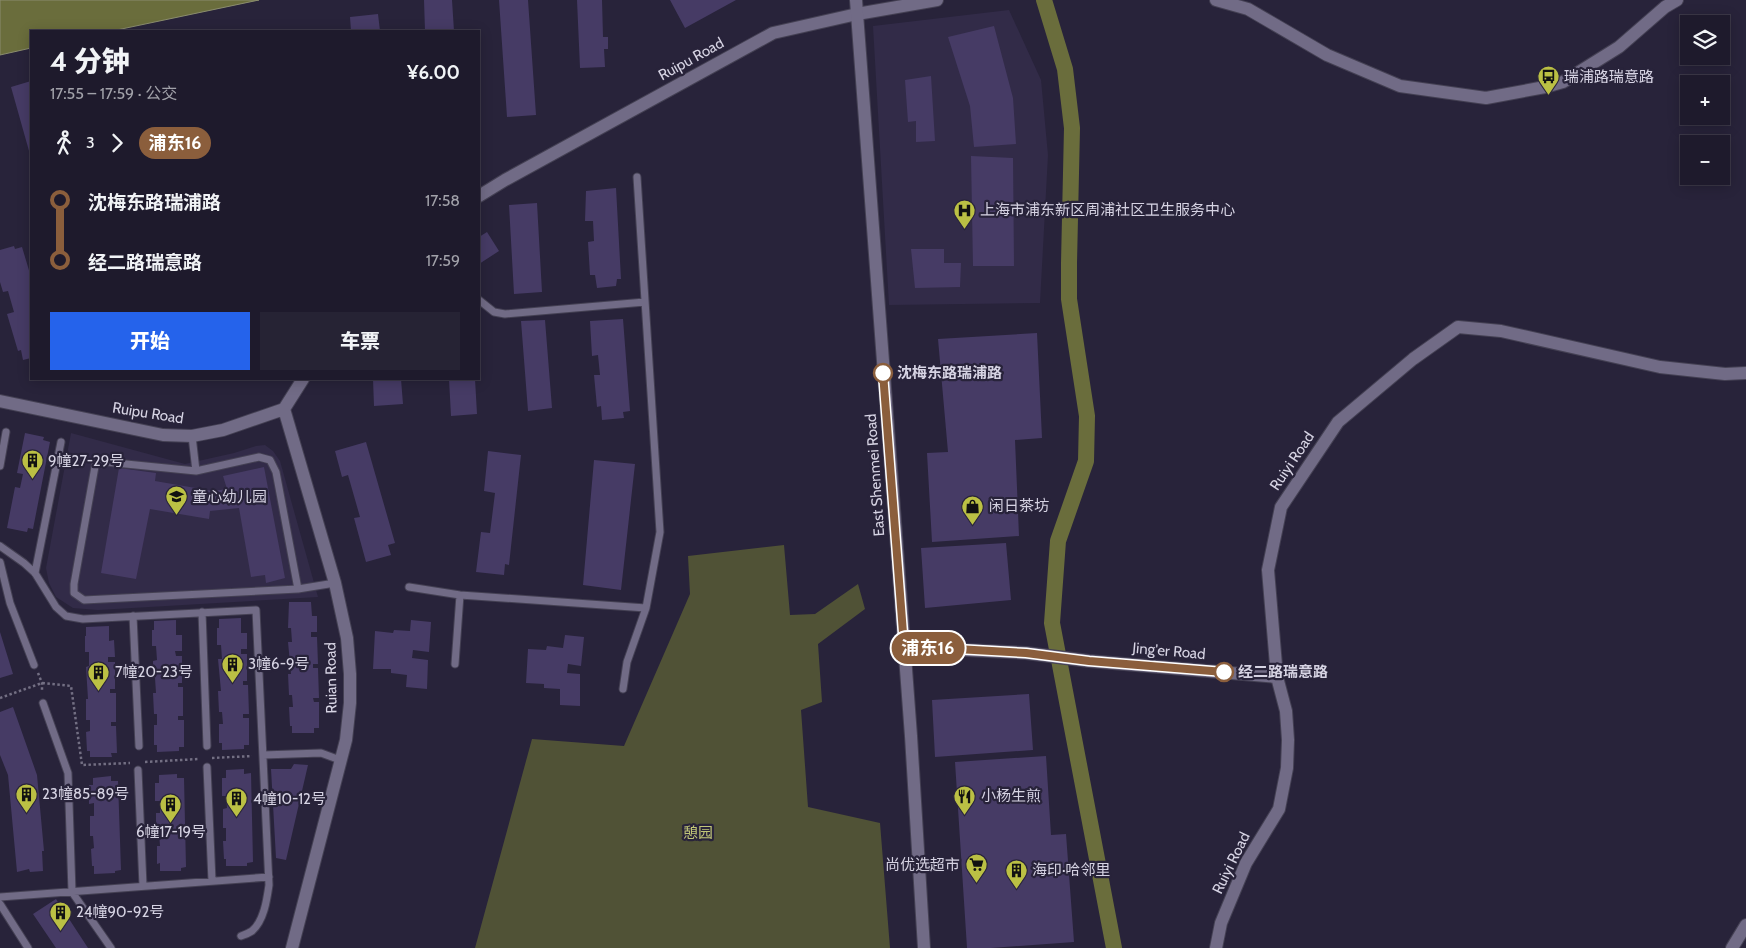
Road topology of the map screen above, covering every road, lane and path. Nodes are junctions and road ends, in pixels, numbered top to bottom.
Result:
1 (856, 0) edge
2 (937, 0) edge
3 (1216, 0) edge
4 (1677, 0) edge
5 (858, 14) junction
6 (637, 177) dead end
7 (480, 195) edge
8 (480, 301) edge
9 (645, 302) junction
10 (1746, 373) edge
11 (302, 380) edge
12 (0, 401) edge
13 (284, 409) junction
14 (6, 432) dead end
15 (192, 436) junction
16 (61, 442) dead end
17 (0, 466) edge
18 (196, 471) junction
19 (0, 546) edge
20 (0, 562) edge
21 (35, 573) junction
22 (335, 583) junction
23 (409, 587) dead end
24 (298, 588) junction
25 (460, 595) junction
26 (646, 608) junction
27 (202, 612) junction
28 (134, 616) junction
29 (904, 646) junction
30 (455, 664) dead end
31 (34, 665) joint
32 (1277, 677) junction
33 (42, 684) junction
34 (623, 689) dead end
35 (0, 698) edge
36 (43, 703) joint
37 (139, 746) dead end
38 (207, 746) dead end
39 (263, 755) junction
40 (340, 760) junction
41 (207, 767) dead end
42 (138, 770) dead end
43 (269, 877) junction
44 (212, 881) junction
45 (143, 886) junction
46 (72, 892) junction
47 (0, 897) edge
48 (0, 904) edge
49 (1746, 925) edge
50 (241, 936) dead end
51 (28, 948) edge
52 (111, 948) edge
53 (292, 948) edge
54 (924, 948) edge
55 (1216, 948) edge
56 (1732, 948) edge

1 - 5 street, East Shenmei Road
2 - 5 street, Ruipu Road
3 - 4 street
5 - 7 street, Ruipu Road
5 - 29 street, East Shenmei Road
6 - 9 lane
8 - 9 lane
9 - 26 lane
10 - 32 street, Ruiyi Road
11 - 13 street
12 - 15 street, Ruipu Road
13 - 15 street, Ruipu Road
13 - 22 street, Ruian Road
14 - 17 lane
15 - 18 lane
16 - 21 lane
18 - 24 lane
18 - 24 lane
19 - 21 lane
20 - 31 lane
21 - 28 lane
22 - 24 lane
22 - 40 street, Ruian Road
23 - 25 lane
25 - 26 lane
25 - 30 lane
26 - 34 lane
27 - 28 lane
27 - 38 lane
27 - 39 lane
28 - 37 lane
29 - 32 street, Jing'er Road
29 - 54 street, East Shenmei Road
31 - 33 path
32 - 55 street, Ruiyi Road
33 - 35 path
33 - 36 path
33 - 39 path
36 - 46 lane
39 - 40 lane
39 - 43 lane
40 - 53 street, Ruian Road
41 - 44 lane
42 - 45 lane
43 - 44 lane
43 - 50 lane
44 - 45 lane
45 - 46 lane
46 - 47 lane
46 - 52 lane
48 - 51 lane
49 - 56 street

